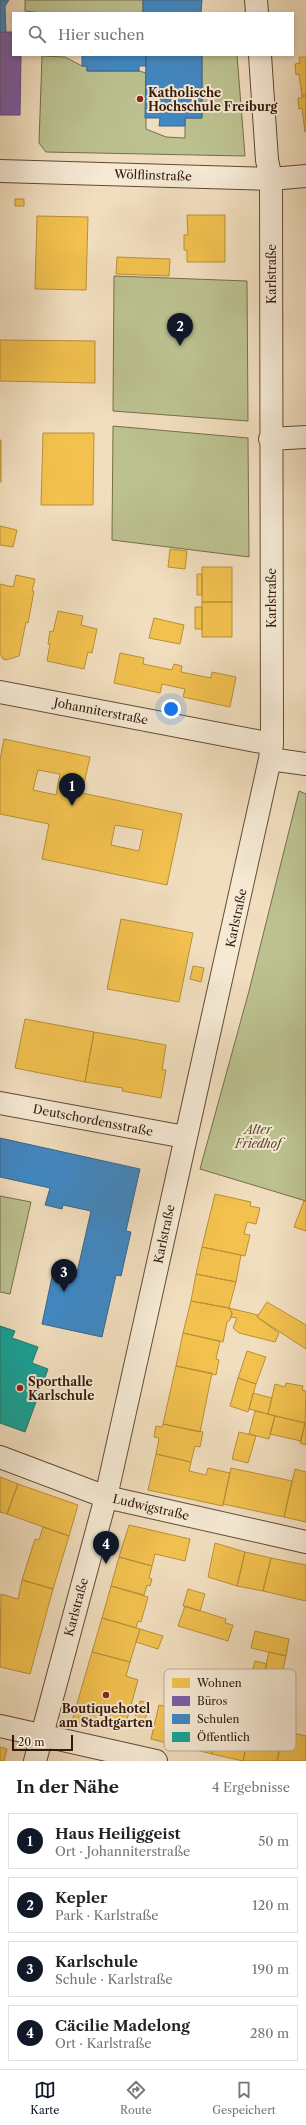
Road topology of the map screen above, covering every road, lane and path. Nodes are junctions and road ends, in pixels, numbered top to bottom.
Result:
1 (256, 0) edge
2 (257, 12) edge
3 (260, 56) edge
4 (0, 171) edge
5 (306, 176) edge
6 (271, 179) junction
7 (306, 437) edge
8 (270, 439) junction
9 (0, 692) edge
10 (271, 751) junction
11 (306, 764) edge
12 (0, 1103) edge
13 (185, 1137) junction
14 (0, 1457) edge
15 (106, 1497) junction
16 (306, 1542) edge
17 (0, 1726) edge
18 (42, 1735) junction
19 (35, 1761) edge
20 (156, 1761) edge

1 - 2 street
3 - 6 street, Karlstraße
4 - 6 street, Wölflinstraße
5 - 6 street, Wölflinstraße
6 - 8 street, Karlstraße
7 - 8 street
8 - 10 street, Karlstraße
9 - 10 street, Johanniterstraße
10 - 11 street, Johanniterstraße
10 - 13 street, Karlstraße
12 - 13 street, Deutschordensstraße
13 - 15 street, Karlstraße
14 - 15 street, Ludwigstraße
15 - 16 street, Ludwigstraße
15 - 18 street, Karlstraße
17 - 18 street
18 - 19 street, Karlstraße
18 - 20 street

